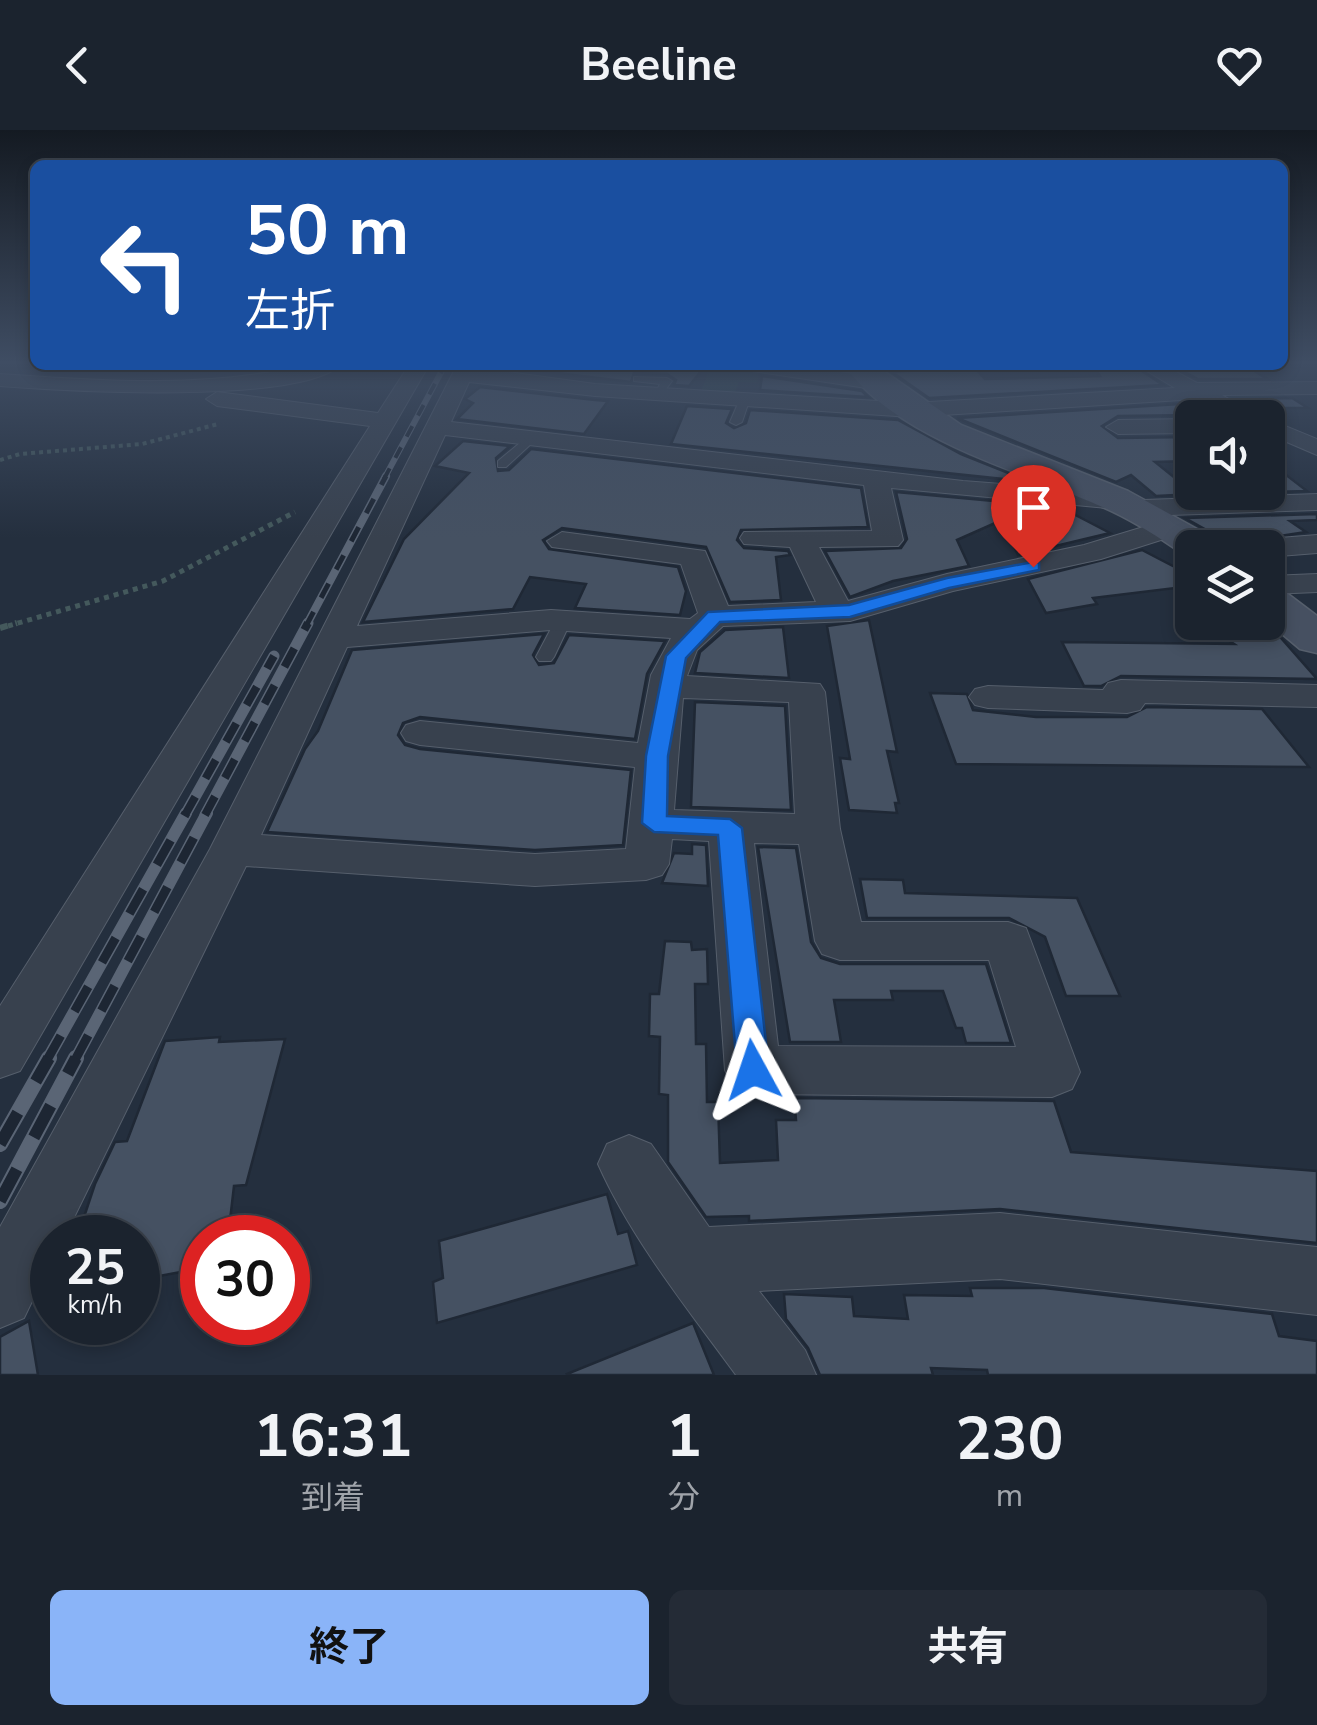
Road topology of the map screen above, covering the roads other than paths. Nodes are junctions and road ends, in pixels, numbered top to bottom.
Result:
1 (385, 422) edge
2 (439, 422) edge
3 (934, 422) edge
4 (1175, 426) edge
5 (437, 427) junction
6 (1118, 427) dead end
7 (1285, 434) edge
8 (527, 441) junction
9 (1317, 448) edge
10 (502, 464) dead end
11 (876, 478) junction
12 (1317, 502) edge
13 (1136, 505) junction
14 (1173, 527) junction
15 (1177, 530) edge
16 (754, 538) dead end
17 (800, 538) junction
18 (562, 541) dead end
19 (1317, 544) edge
20 (1285, 547) edge
21 (1317, 582) edge
22 (1285, 584) edge
23 (838, 612) junction
24 (1285, 614) edge
25 (563, 621) junction
26 (706, 623) junction
27 (337, 638) junction
28 (1317, 639) edge
29 (545, 657) dead end
30 (669, 686) junction
31 (1317, 696) edge
32 (988, 697) dead end
33 (420, 733) dead end
34 (657, 756) junction
35 (654, 823) junction
36 (730, 828) junction
37 (818, 829) junction
38 (232, 849) junction
39 (0, 1054) edge
40 (629, 1164) dead end
41 (692, 1262) junction
42 (1317, 1281) edge
43 (0, 1294) edge
44 (780, 1375) edge

1 - 39 street
2 - 5 street
3 - 13 main road
4 - 6 street
5 - 8 street
5 - 27 street
7 - 9 street
8 - 10 lane
8 - 11 street
11 - 13 street
11 - 17 street
12 - 13 street
13 - 14 main road
14 - 15 main road
14 - 23 street
16 - 17 street
17 - 23 street
18 - 26 street
19 - 20 street
21 - 22 street
23 - 26 street
24 - 28 main road
25 - 26 street
25 - 27 street
25 - 29 lane
26 - 30 street
27 - 38 street
30 - 34 street
30 - 37 street
31 - 32 street
33 - 34 street
34 - 35 street
35 - 36 street
35 - 38 street
36 - 37 street
36 - 37 street
38 - 43 street
40 - 41 street
41 - 42 street
41 - 44 street

